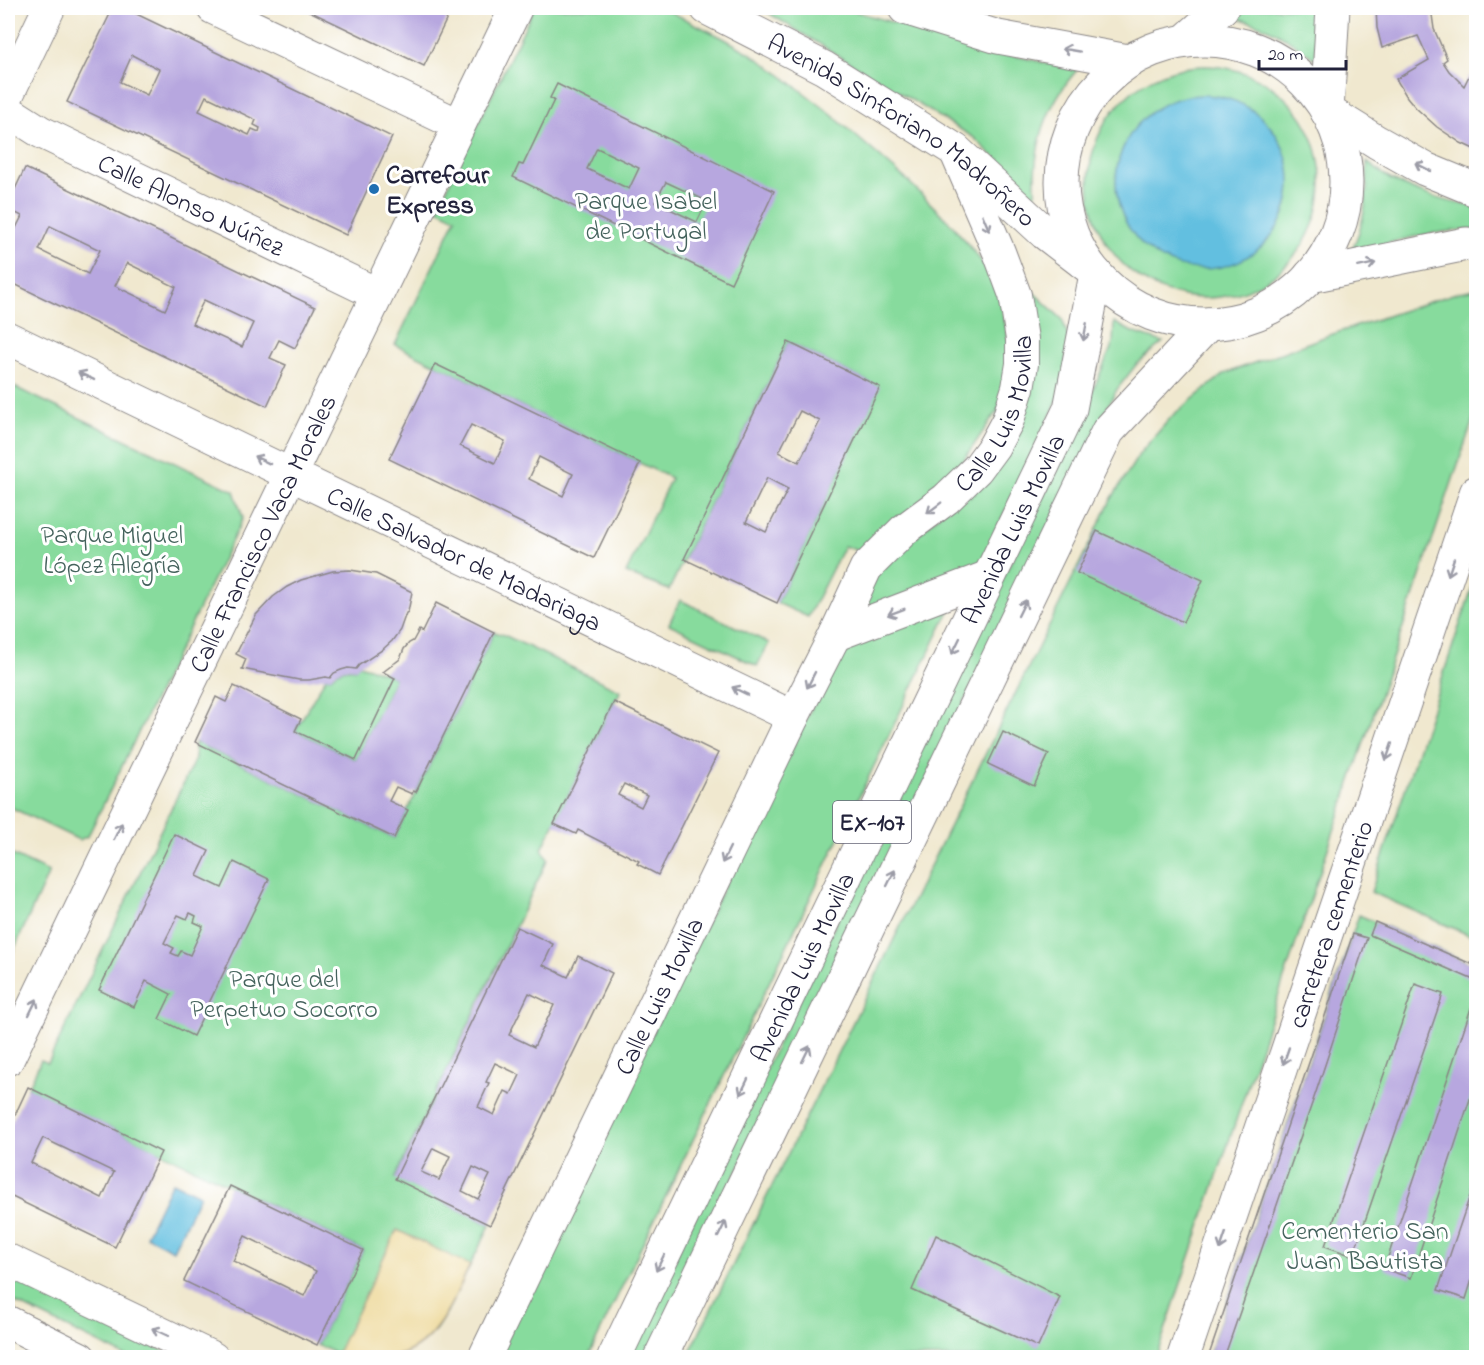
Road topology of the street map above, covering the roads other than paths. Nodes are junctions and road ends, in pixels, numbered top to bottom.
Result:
1 (49, 8) edge
2 (213, 8) edge
3 (516, 8) edge
4 (707, 8) edge
5 (905, 8) edge
6 (1222, 8) edge
7 (1333, 8) edge
8 (1185, 41) junction
9 (1128, 60) junction
10 (8, 94) edge
11 (8, 111) edge
12 (1327, 111) junction
13 (459, 125) junction
14 (955, 150) junction
15 (1476, 190) edge
16 (1476, 244) edge
17 (1092, 270) junction
18 (1310, 276) junction
19 (377, 294) junction
20 (1208, 324) junction
21 (8, 338) edge
22 (290, 474) junction
23 (1476, 492) edge
24 (990, 576) junction
25 (835, 635) junction
26 (793, 717) junction
27 (8, 1059) edge
28 (8, 1260) edge
29 (8, 1322) edge
30 (80, 1358) edge
31 (213, 1358) edge
32 (484, 1358) edge
33 (614, 1358) edge
34 (660, 1358) edge
35 (1183, 1358) edge

1 - 10 street
2 - 13 street
3 - 13 street, Calle Francisco Vaca Morales
4 - 14 main road, Avenida Sinforiano Madroñero
9 -> 5 main road
6 - 8 main road
7 - 12 main road
8 - 9 main road
8 - 12 main road
9 - 17 main road
11 - 19 street, Calle Alonso Núñez
15 -> 12 main road
12 - 18 main road
13 - 19 street, Calle Francisco Vaca Morales
14 - 17 main road, Avenida Sinforiano Madroñero
14 -> 25 street, Calle Luis Movilla
18 -> 16 main road
17 - 20 main road
17 -> 24 main road, Avenida Luis Movilla / EX-107
18 - 20 main road
19 - 22 street, Calle Francisco Vaca Morales
34 -> 20 main road, Avenida Luis Movilla / EX-107
22 -> 21 street, Calle Salvador de Madariaga
26 -> 22 street, Calle Salvador de Madariaga
27 -> 22 street, Calle Francisco Vaca Morales
23 -> 35 street, carretera cementerio
24 -> 25 street
24 -> 33 main road, Avenida Luis Movilla / EX-107
25 -> 26 street, Calle Luis Movilla
26 -> 32 street, Calle Luis Movilla
31 -> 28 street
29 - 30 street

